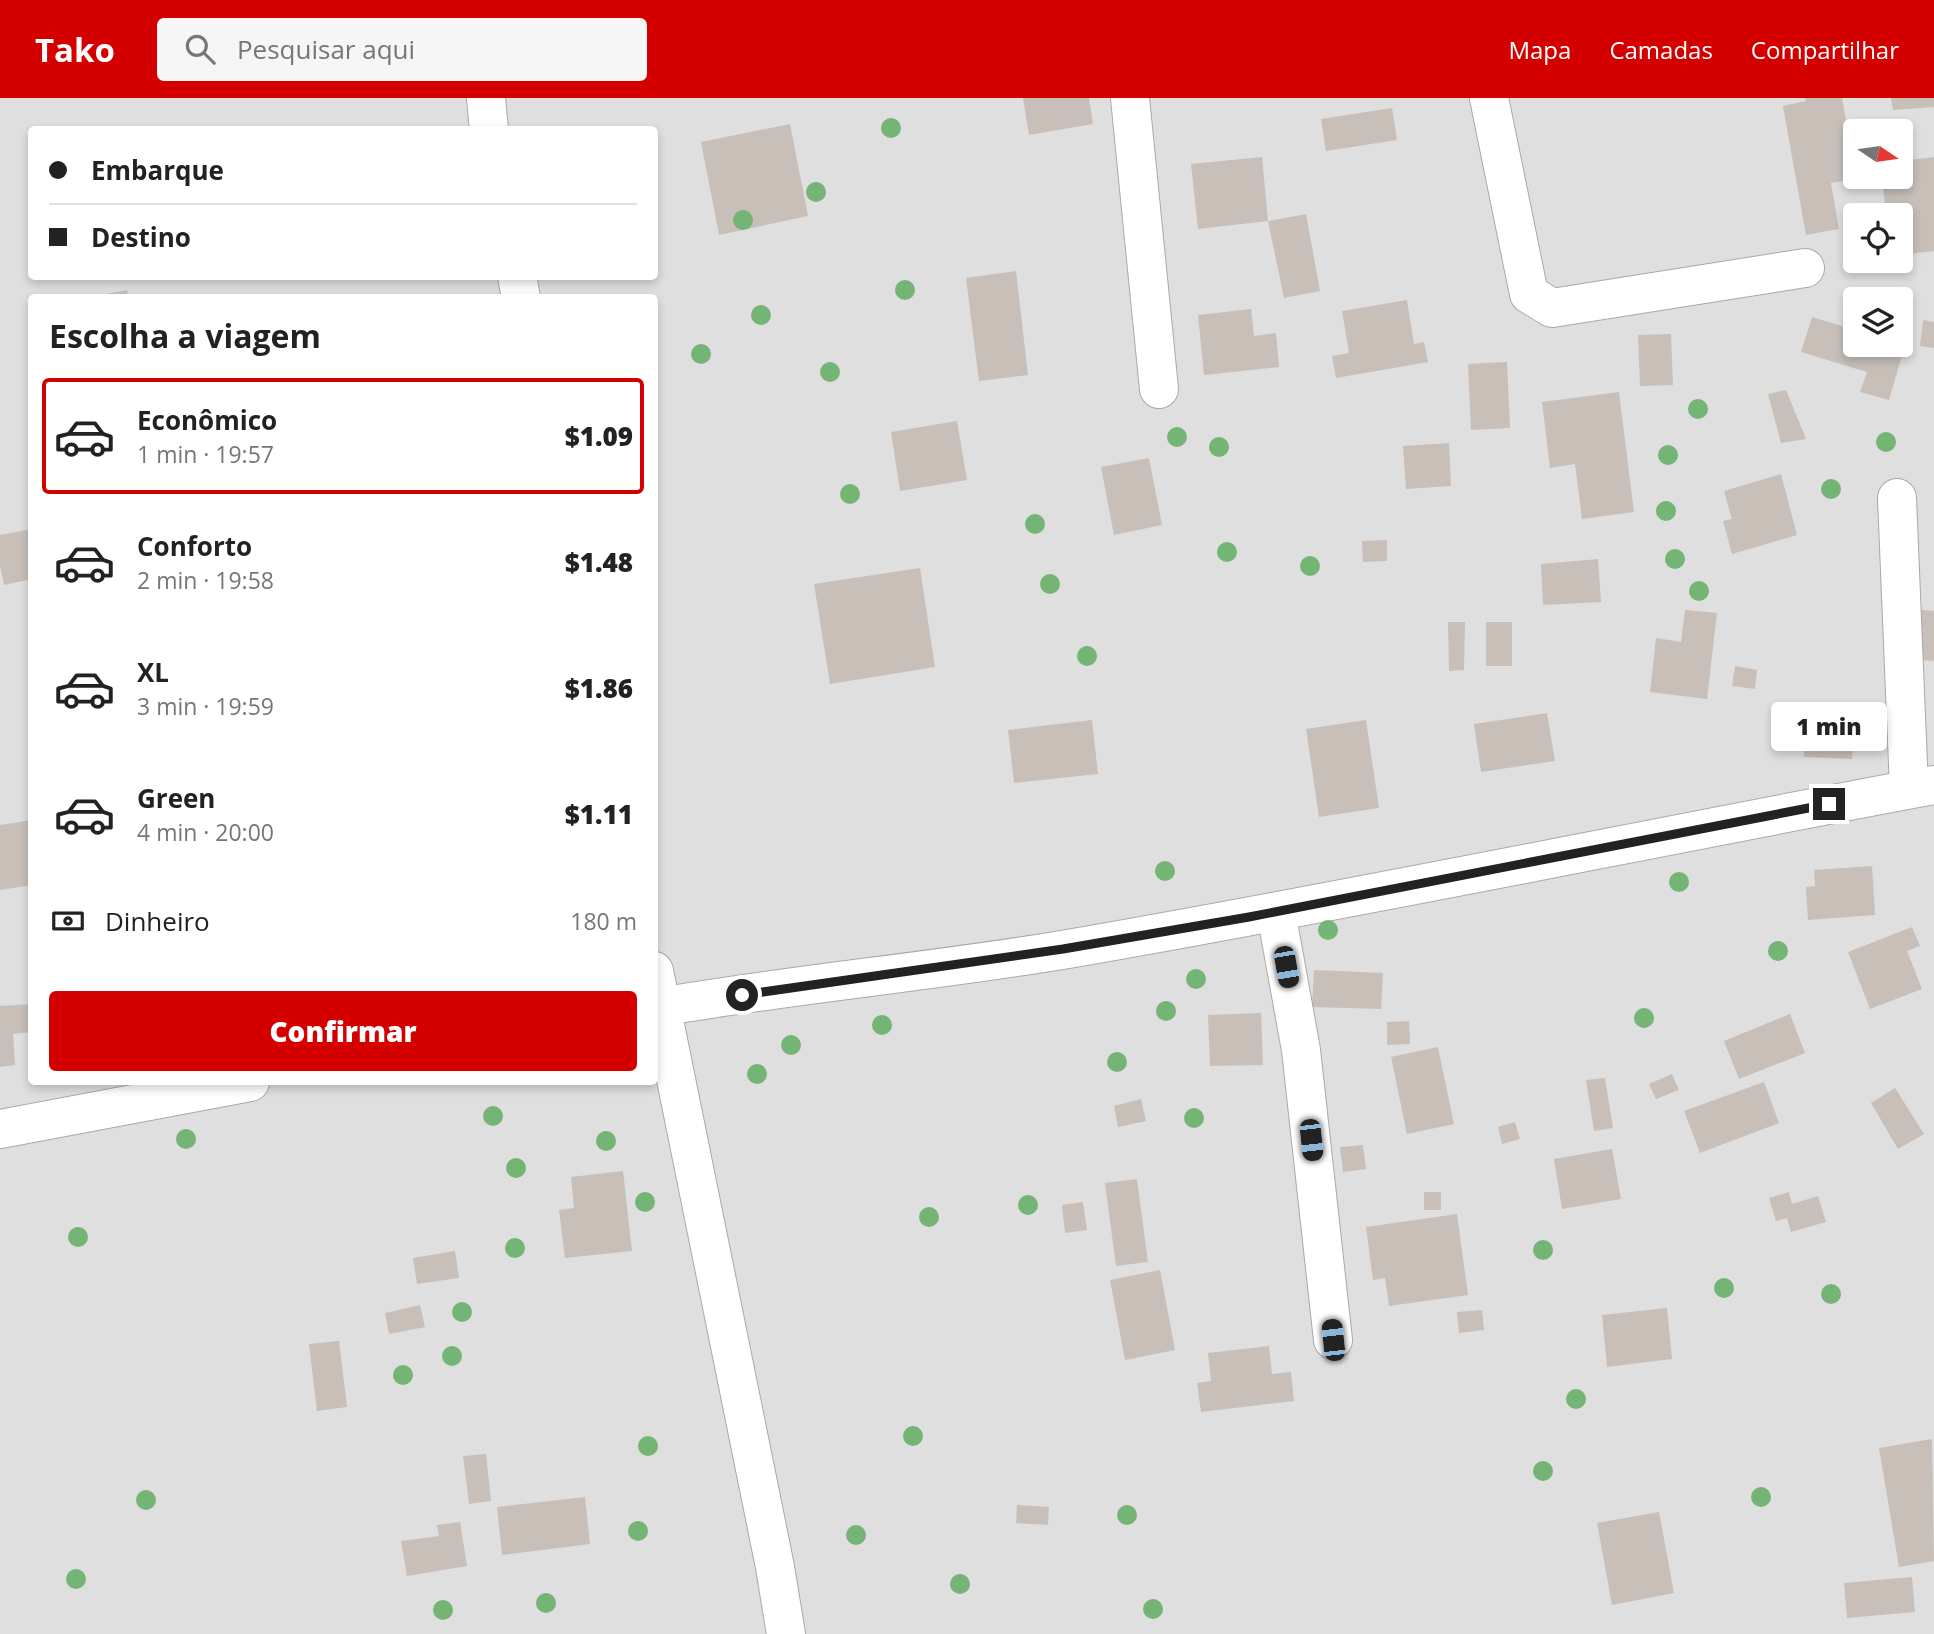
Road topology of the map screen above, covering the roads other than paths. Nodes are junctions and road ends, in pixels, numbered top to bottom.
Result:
1 (486, 98) edge
2 (1130, 98) edge
3 (1489, 98) edge
4 (489, 126) edge
5 (1805, 268) dead end
6 (1159, 389) dead end
7 (1897, 498) dead end
8 (1922, 787) edge
9 (1276, 912) junction
10 (658, 995) edge
11 (658, 1000) edge
12 (234, 1085) edge
13 (0, 1129) edge
14 (1333, 1340) dead end
15 (786, 1634) edge

1 - 4 street
2 - 6 street
3 - 5 street
7 - 8 street
8 - 9 street
9 - 10 street
9 - 14 street
11 - 15 street
12 - 13 street

